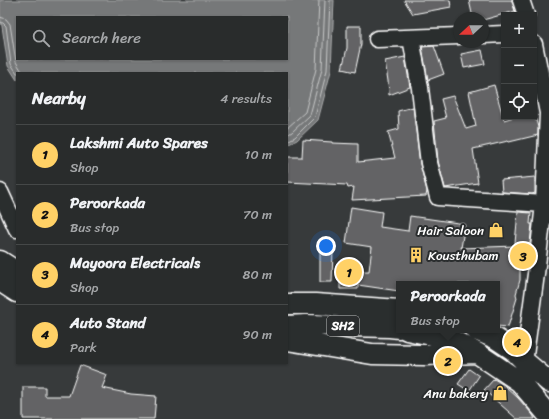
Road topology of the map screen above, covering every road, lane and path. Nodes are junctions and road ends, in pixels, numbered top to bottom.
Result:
1 (521, 0) edge
2 (525, 12) edge
3 (501, 34) edge
4 (489, 35) edge
5 (453, 36) edge
6 (411, 38) junction
7 (377, 39) dead end
8 (535, 48) edge
9 (547, 162) edge
10 (0, 192) edge
11 (544, 204) junction
12 (16, 227) edge
13 (0, 261) edge
14 (16, 271) edge
15 (0, 281) edge
16 (16, 291) edge
17 (288, 304) edge
18 (396, 310) edge
19 (288, 326) edge
20 (396, 327) edge
21 (421, 333) edge
22 (483, 333) edge
23 (288, 340) edge
24 (477, 353) junction
25 (524, 361) junction
26 (520, 382) junction
27 (549, 382) edge
28 (549, 416) edge

1 - 2 street
3 - 4 street
5 - 6 street
6 - 7 street
6 - 11 street
8 - 9 street
9 - 11 street
10 - 12 street
11 - 25 street
13 - 14 main road
15 - 16 main road
17 - 18 main road
19 - 20 main road, SH2
21 - 24 main road
22 - 25 main road
23 - 24 main road
24 - 26 main road
25 - 26 street
25 - 27 main road
26 - 28 main road

